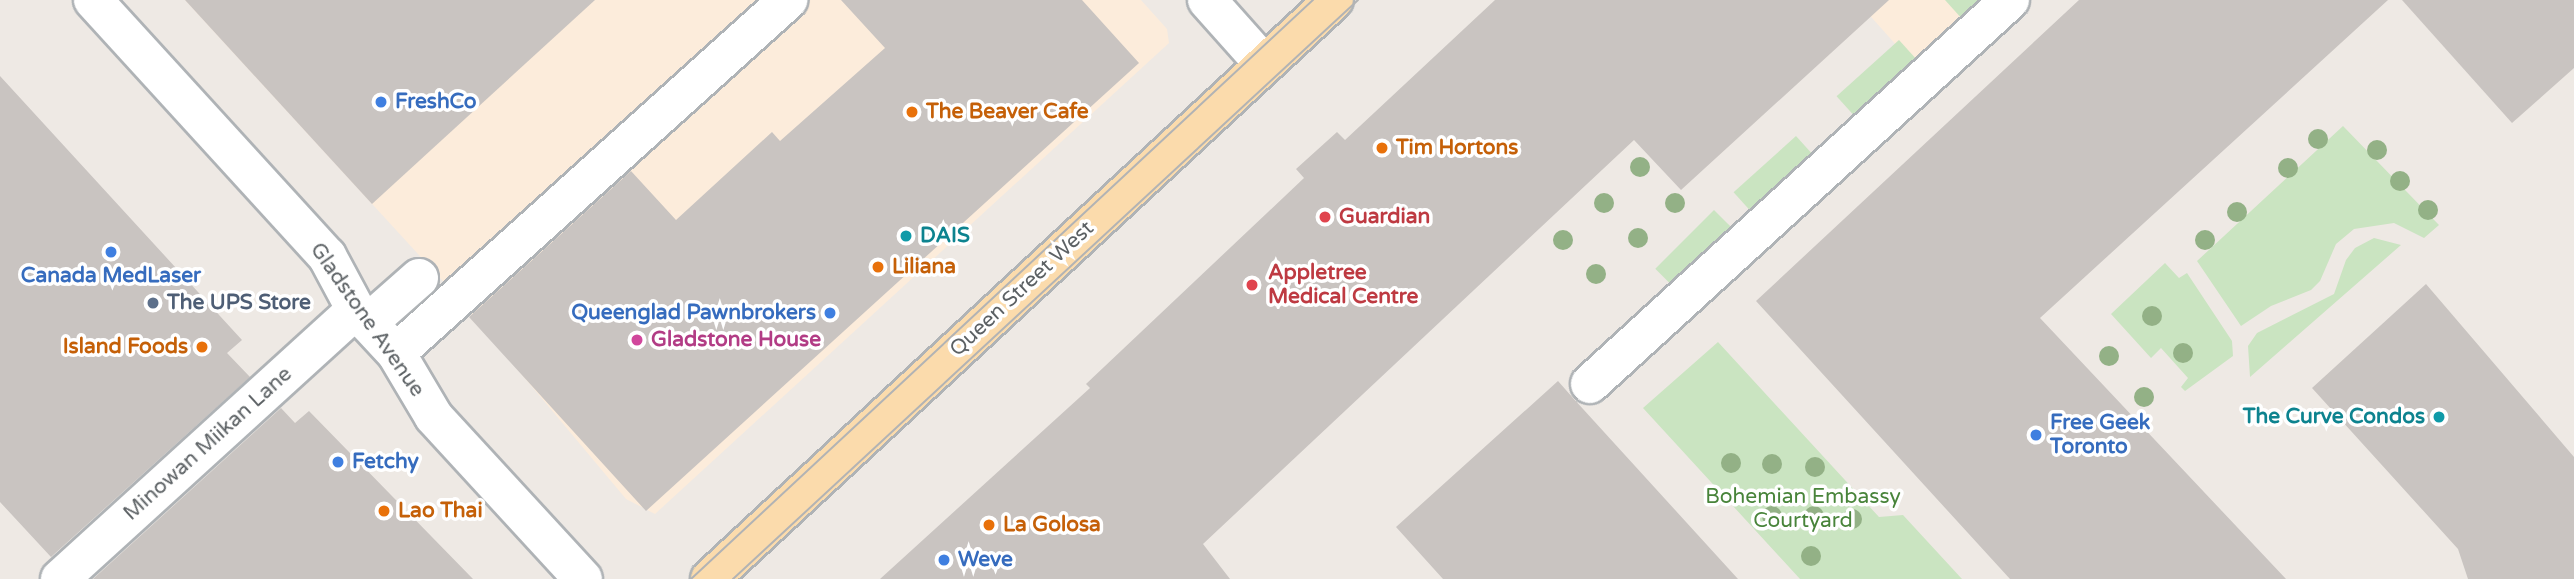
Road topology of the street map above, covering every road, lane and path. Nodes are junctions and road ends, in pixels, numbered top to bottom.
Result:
1 (93, 0) edge
2 (788, 0) edge
3 (1207, 0) edge
4 (1334, 0) edge
5 (2010, 0) edge
6 (1264, 64) junction
7 (419, 278) dead end
8 (362, 316) junction
9 (396, 353) junction
10 (1590, 384) dead end
11 (60, 579) edge
12 (583, 579) edge
13 (710, 579) edge

1 - 8 street, Gladstone Avenue
2 - 9 street
3 - 6 street
4 - 6 main road, Queen Street West
5 - 10 street
6 - 13 main road, Queen Street West
7 - 8 street, Minowan Miikan Lane
8 - 9 street, Gladstone Avenue
8 - 11 street, Minowan Miikan Lane
9 - 12 street, Gladstone Avenue

